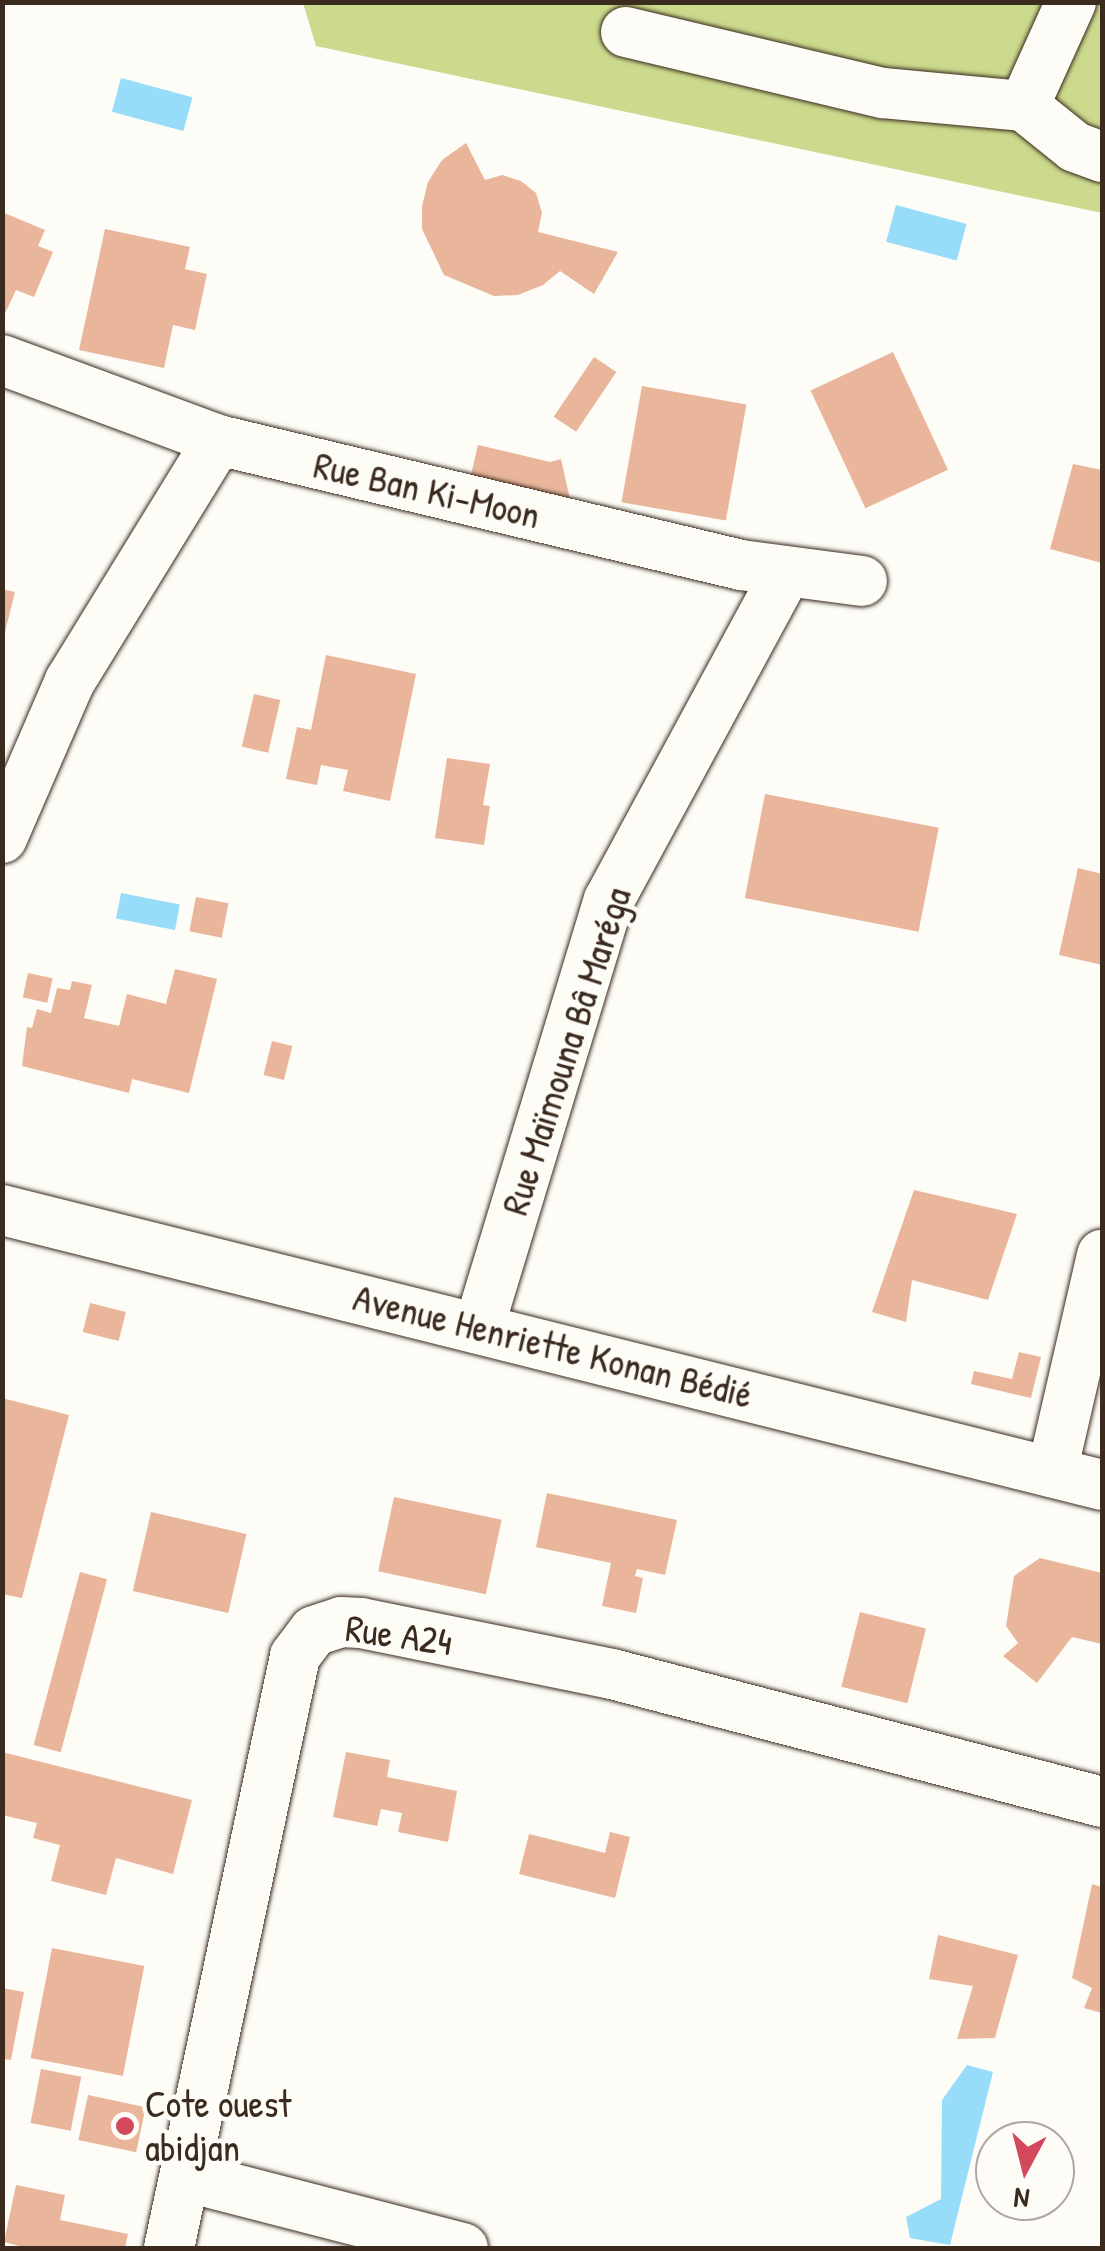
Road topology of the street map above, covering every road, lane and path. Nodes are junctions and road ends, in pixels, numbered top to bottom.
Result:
1 (1071, 2) edge
2 (626, 32) dead end
3 (1024, 106) junction
4 (1102, 157) edge
5 (2, 360) edge
6 (218, 440) junction
7 (786, 572) junction
8 (862, 581) dead end
9 (2, 838) edge
10 (2, 1210) edge
11 (1102, 1255) edge
12 (479, 1327) junction
13 (1052, 1472) junction
14 (1102, 1485) edge
15 (1102, 1802) edge
16 (188, 2177) junction
17 (169, 2248) edge
18 (463, 2248) edge

1 - 3 street
2 - 3 street
3 - 4 street
5 - 6 street, Rue Ban Ki-Moon
6 - 7 street, Rue Ban Ki-Moon
6 - 9 street
7 - 8 street, Rue Ban Ki-Moon
7 - 12 street, Rue Maïmouna Bâ Maréga
10 - 12 street, Avenue Henriette Konan Bédié
11 - 13 street
12 - 13 street, Avenue Henriette Konan Bédié
13 - 14 street, Avenue Henriette Konan Bédié
15 - 16 street, Rue A24
16 - 17 street, Rue A24
16 - 18 street

